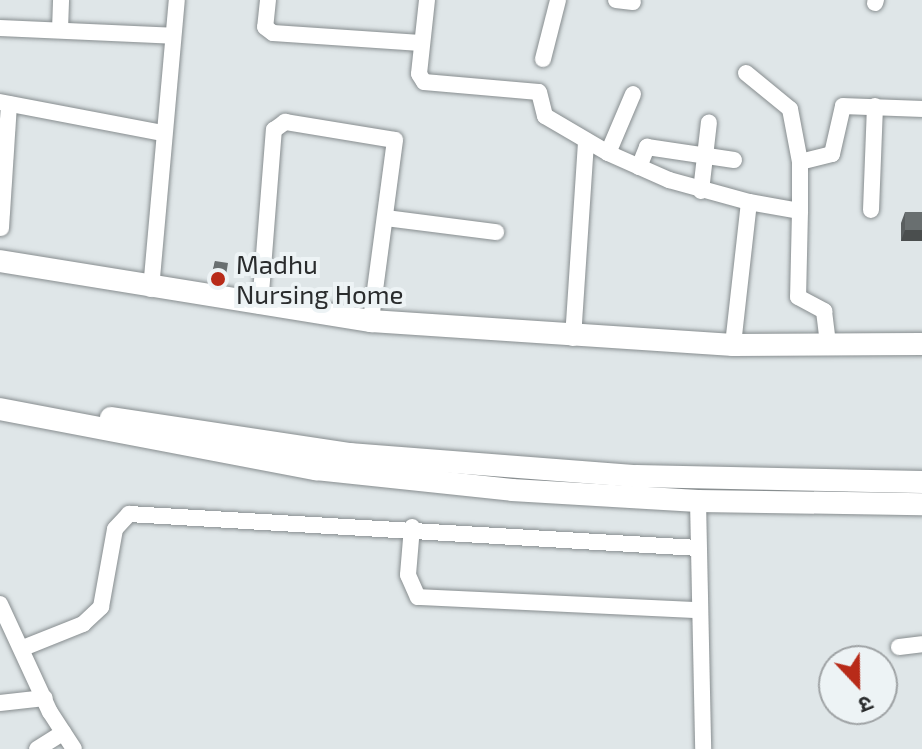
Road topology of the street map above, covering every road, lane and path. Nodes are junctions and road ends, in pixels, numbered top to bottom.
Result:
1 (61, 0) edge
2 (177, 0) edge
3 (268, 0) edge
4 (427, 0) edge
5 (558, 0) edge
6 (0, 28) edge
7 (60, 30) junction
8 (173, 36) junction
9 (421, 43) junction
10 (543, 59) dead end
11 (746, 73) dead end
12 (633, 94) dead end
13 (5, 103) edge
14 (875, 106) junction
15 (922, 109) edge
16 (709, 122) dead end
17 (163, 133) junction
18 (586, 140) junction
19 (608, 153) junction
20 (705, 156) junction
21 (734, 160) dead end
22 (800, 162) junction
23 (639, 167) junction
24 (701, 191) junction
25 (749, 202) junction
26 (871, 210) dead end
27 (800, 211) junction
28 (386, 218) junction
29 (1, 228) edge
30 (496, 232) dead end
31 (0, 261) edge
32 (151, 289) junction
33 (260, 306) junction
34 (371, 321) junction
35 (573, 338) junction
36 (828, 344) junction
37 (922, 344) edge
38 (733, 345) junction
39 (0, 396) edge
40 (0, 409) edge
41 (922, 482) edge
42 (698, 501) junction
43 (922, 504) edge
44 (412, 527) junction
45 (698, 548) junction
46 (0, 604) edge
47 (697, 610) junction
48 (922, 644) edge
49 (899, 647) dead end
50 (23, 648) junction
51 (45, 698) junction
52 (0, 703) edge
53 (63, 733) junction
54 (37, 749) edge
55 (74, 749) edge
56 (703, 749) edge

1 - 7 street
2 - 8 street
3 - 9 street
4 - 9 street
5 - 10 street
6 - 7 street
7 - 8 street
8 - 17 street
9 - 18 street
11 - 22 street
12 - 19 street
13 - 17 street
13 - 29 street
14 - 15 street
14 - 22 street
14 - 26 street
16 - 20 street
17 - 32 street
18 - 19 street
18 - 35 street
19 - 23 street
20 - 21 street
20 - 23 street
20 - 24 street
22 - 27 street
23 - 24 street
24 - 25 street
25 - 27 street
25 - 38 street
27 - 36 street
28 - 30 street
28 - 33 street
28 - 34 street
31 - 32 main road
32 - 33 main road
33 - 34 main road
34 - 35 main road
35 - 38 main road
36 - 37 main road
36 - 38 main road
39 - 41 main road
40 - 42 main road
42 - 43 main road
42 - 45 street
44 - 45 street
44 - 47 street
44 - 50 street
45 - 47 street
46 - 50 street
47 - 56 street
48 - 49 street
50 - 51 street
51 - 52 street
51 - 53 street
53 - 54 street
53 - 55 street

